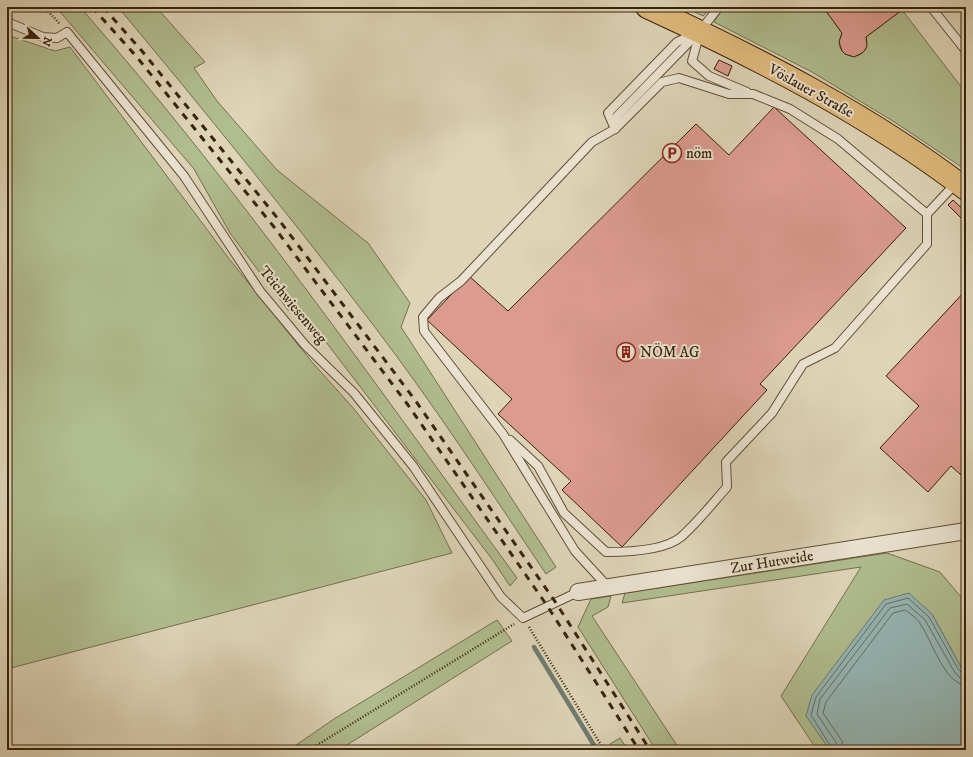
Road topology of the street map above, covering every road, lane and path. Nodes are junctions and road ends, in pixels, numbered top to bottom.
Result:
1 (44, 7) edge
2 (648, 7) edge
3 (719, 7) edge
4 (931, 7) edge
5 (7, 22) edge
6 (700, 31) junction
7 (67, 32) junction
8 (966, 51) edge
9 (752, 94) junction
10 (615, 129) junction
11 (961, 186) edge
12 (927, 214) junction
13 (503, 434) junction
14 (966, 531) edge
15 (609, 588) junction
16 (578, 592) joint
17 (523, 618) junction
18 (309, 750) edge
19 (604, 750) edge

1 - 7 path
2 - 6 main road, Vöslauer Straße
3 - 6 lane
4 - 8 lane
5 - 7 lane
6 - 9 lane
6 - 10 lane
6 - 11 main road, Vöslauer Straße
7 - 17 lane, Teichwiesenweg
9 - 10 lane
9 - 12 lane
10 - 13 lane
11 - 12 lane
12 - 13 lane
13 - 15 lane
14 - 15 street, Zur Hutweide
15 - 16 street, Zur Hutweide
16 - 17 lane
17 - 18 path
17 - 19 path

